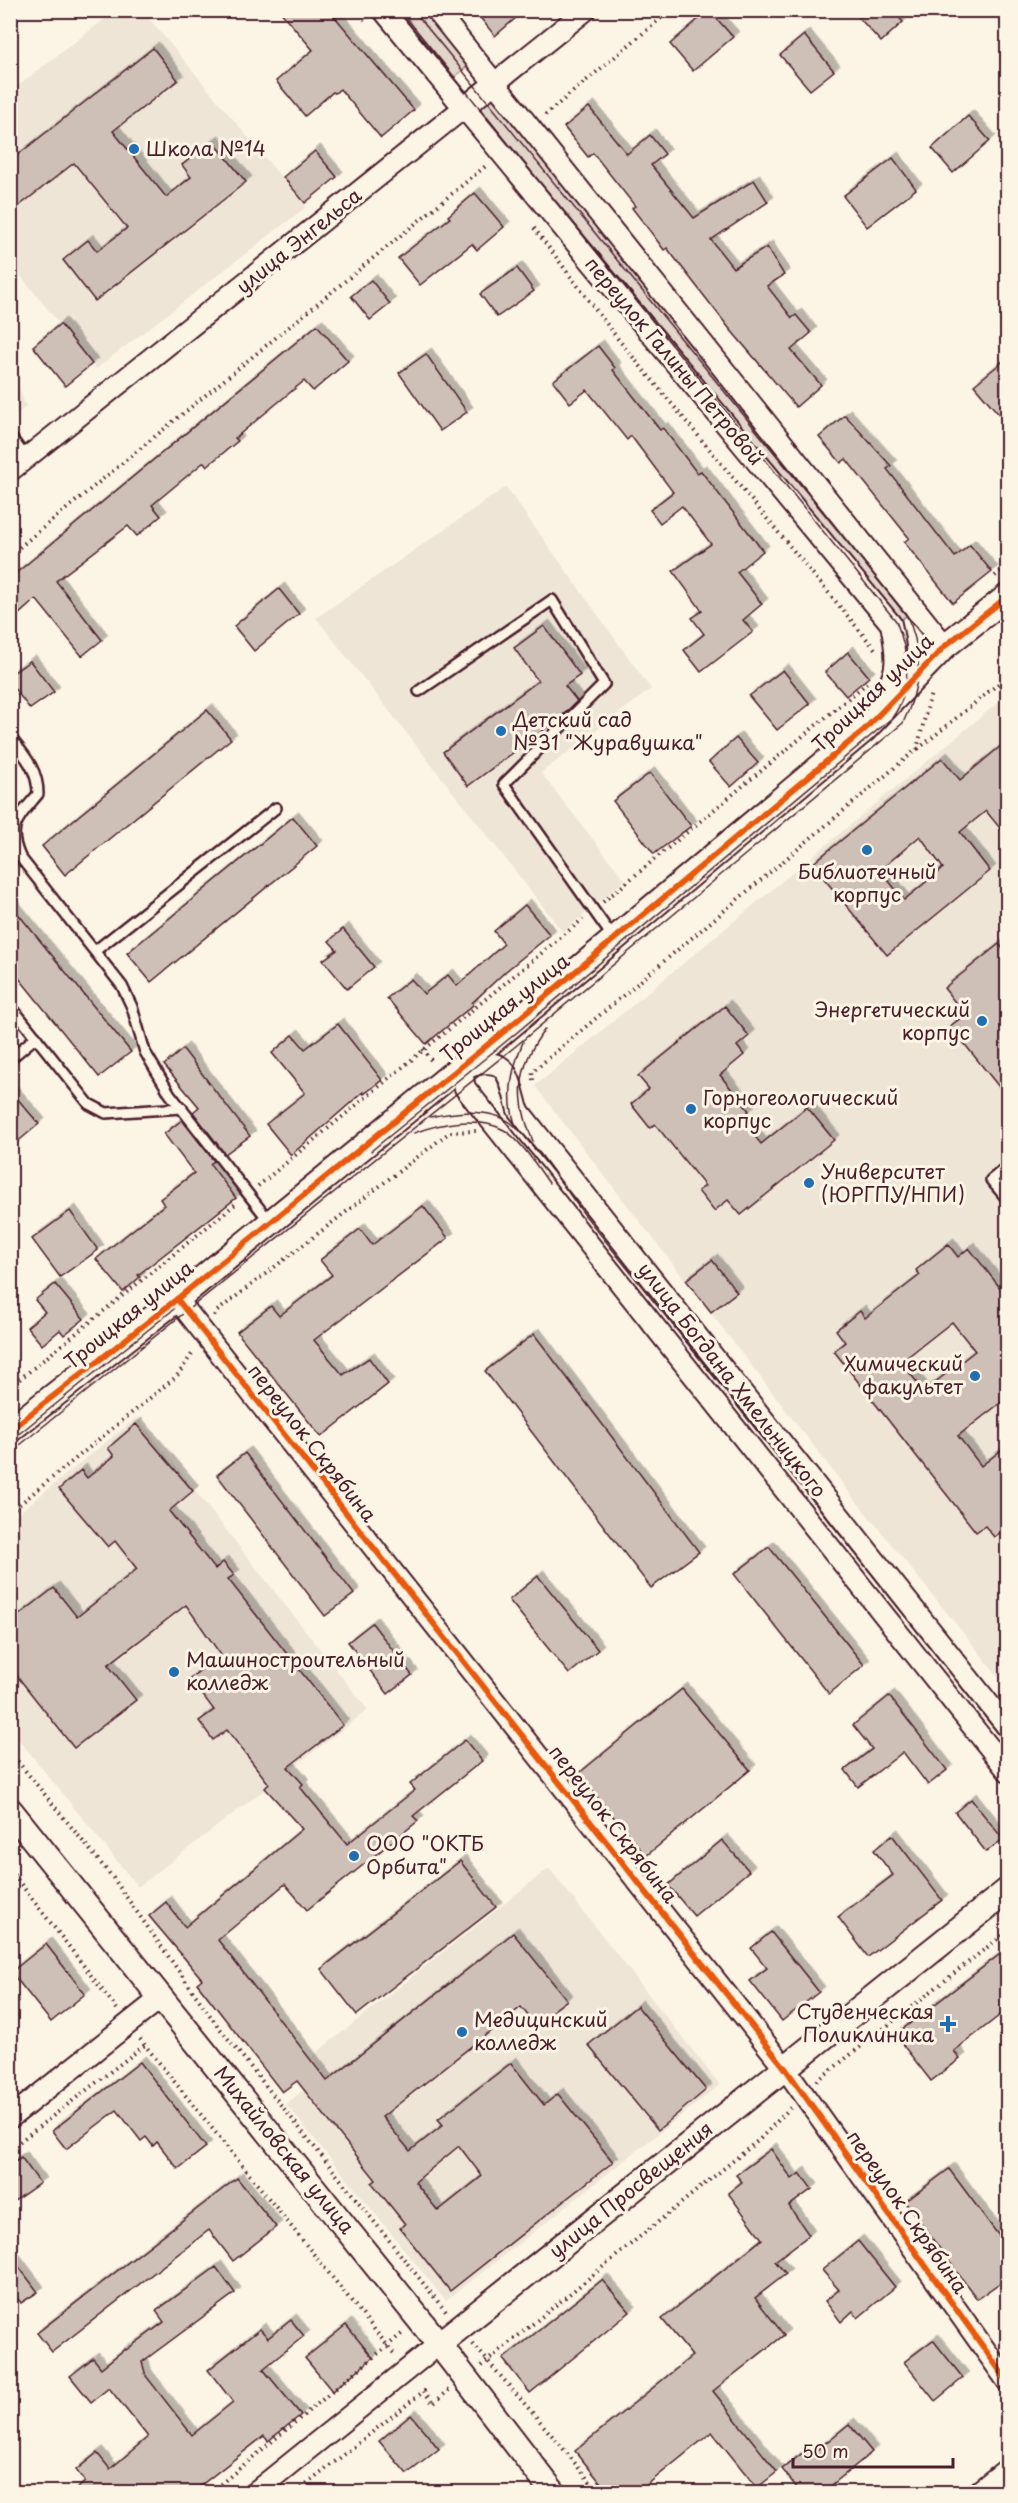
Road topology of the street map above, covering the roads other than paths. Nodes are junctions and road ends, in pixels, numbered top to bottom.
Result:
1 (383, 10) edge
2 (436, 10) edge
3 (586, 10) edge
4 (496, 84) junction
5 (465, 109) junction
6 (10, 436) edge
7 (26, 458) junction
8 (10, 471) edge
9 (999, 588) edge
10 (945, 646) junction
11 (419, 691) dead end
12 (864, 730) junction
13 (10, 737) edge
14 (276, 808) dead end
15 (12, 833) edge
16 (614, 939) junction
17 (95, 951) junction
18 (10, 1005) edge
19 (36, 1037) junction
20 (10, 1059) edge
21 (460, 1077) junction
22 (182, 1108) junction
23 (1008, 1166) edge
24 (1008, 1200) edge
25 (270, 1221) junction
26 (177, 1299) junction
27 (10, 1430) edge
28 (1008, 1728) edge
29 (1008, 1771) edge
30 (10, 1810) edge
31 (1008, 1890) edge
32 (162, 1997) junction
33 (785, 2068) junction
34 (10, 2118) edge
35 (439, 2344) junction
36 (1008, 2382) edge
37 (1008, 2468) edge
38 (255, 2493) edge
39 (553, 2493) edge
40 (978, 2493) edge

1 - 5 street, переулок Галины Петровой
2 - 4 street, переулок Галины Петровой
3 - 4 street, улица Энгельса
4 - 5 street, улица Энгельса
4 - 10 street, переулок Галины Петровой
5 - 7 street, улица Энгельса
5 - 12 street, переулок Галины Петровой
6 - 7 lane
7 - 8 street, улица Энгельса
9 - 10 street, Троицкая улица
10 - 12 street, Троицкая улица
11 - 16 lane
12 - 16 street, Троицкая улица
13 - 15 lane
14 - 17 lane
15 - 17 lane
16 - 21 street, Троицкая улица
17 - 22 lane
18 - 19 lane
19 - 20 lane
19 - 22 lane
21 - 25 street, Троицкая улица
21 - 28 street, улица Богдана Хмельницкого
21 - 29 street, улица Богдана Хмельницкого
22 - 25 lane
23 - 24 lane
25 - 26 street, Троицкая улица
26 - 27 street, Троицкая улица
26 - 33 street, переулок Скрябина
30 - 32 street, Михайловская улица
31 - 33 street, улица Просвещения
32 - 34 street
32 - 35 street, Михайловская улица
33 - 35 street, улица Просвещения
33 - 36 street, переулок Скрябина
35 - 38 street, улица Просвещения
35 - 39 street, Михайловская улица
37 - 40 street

